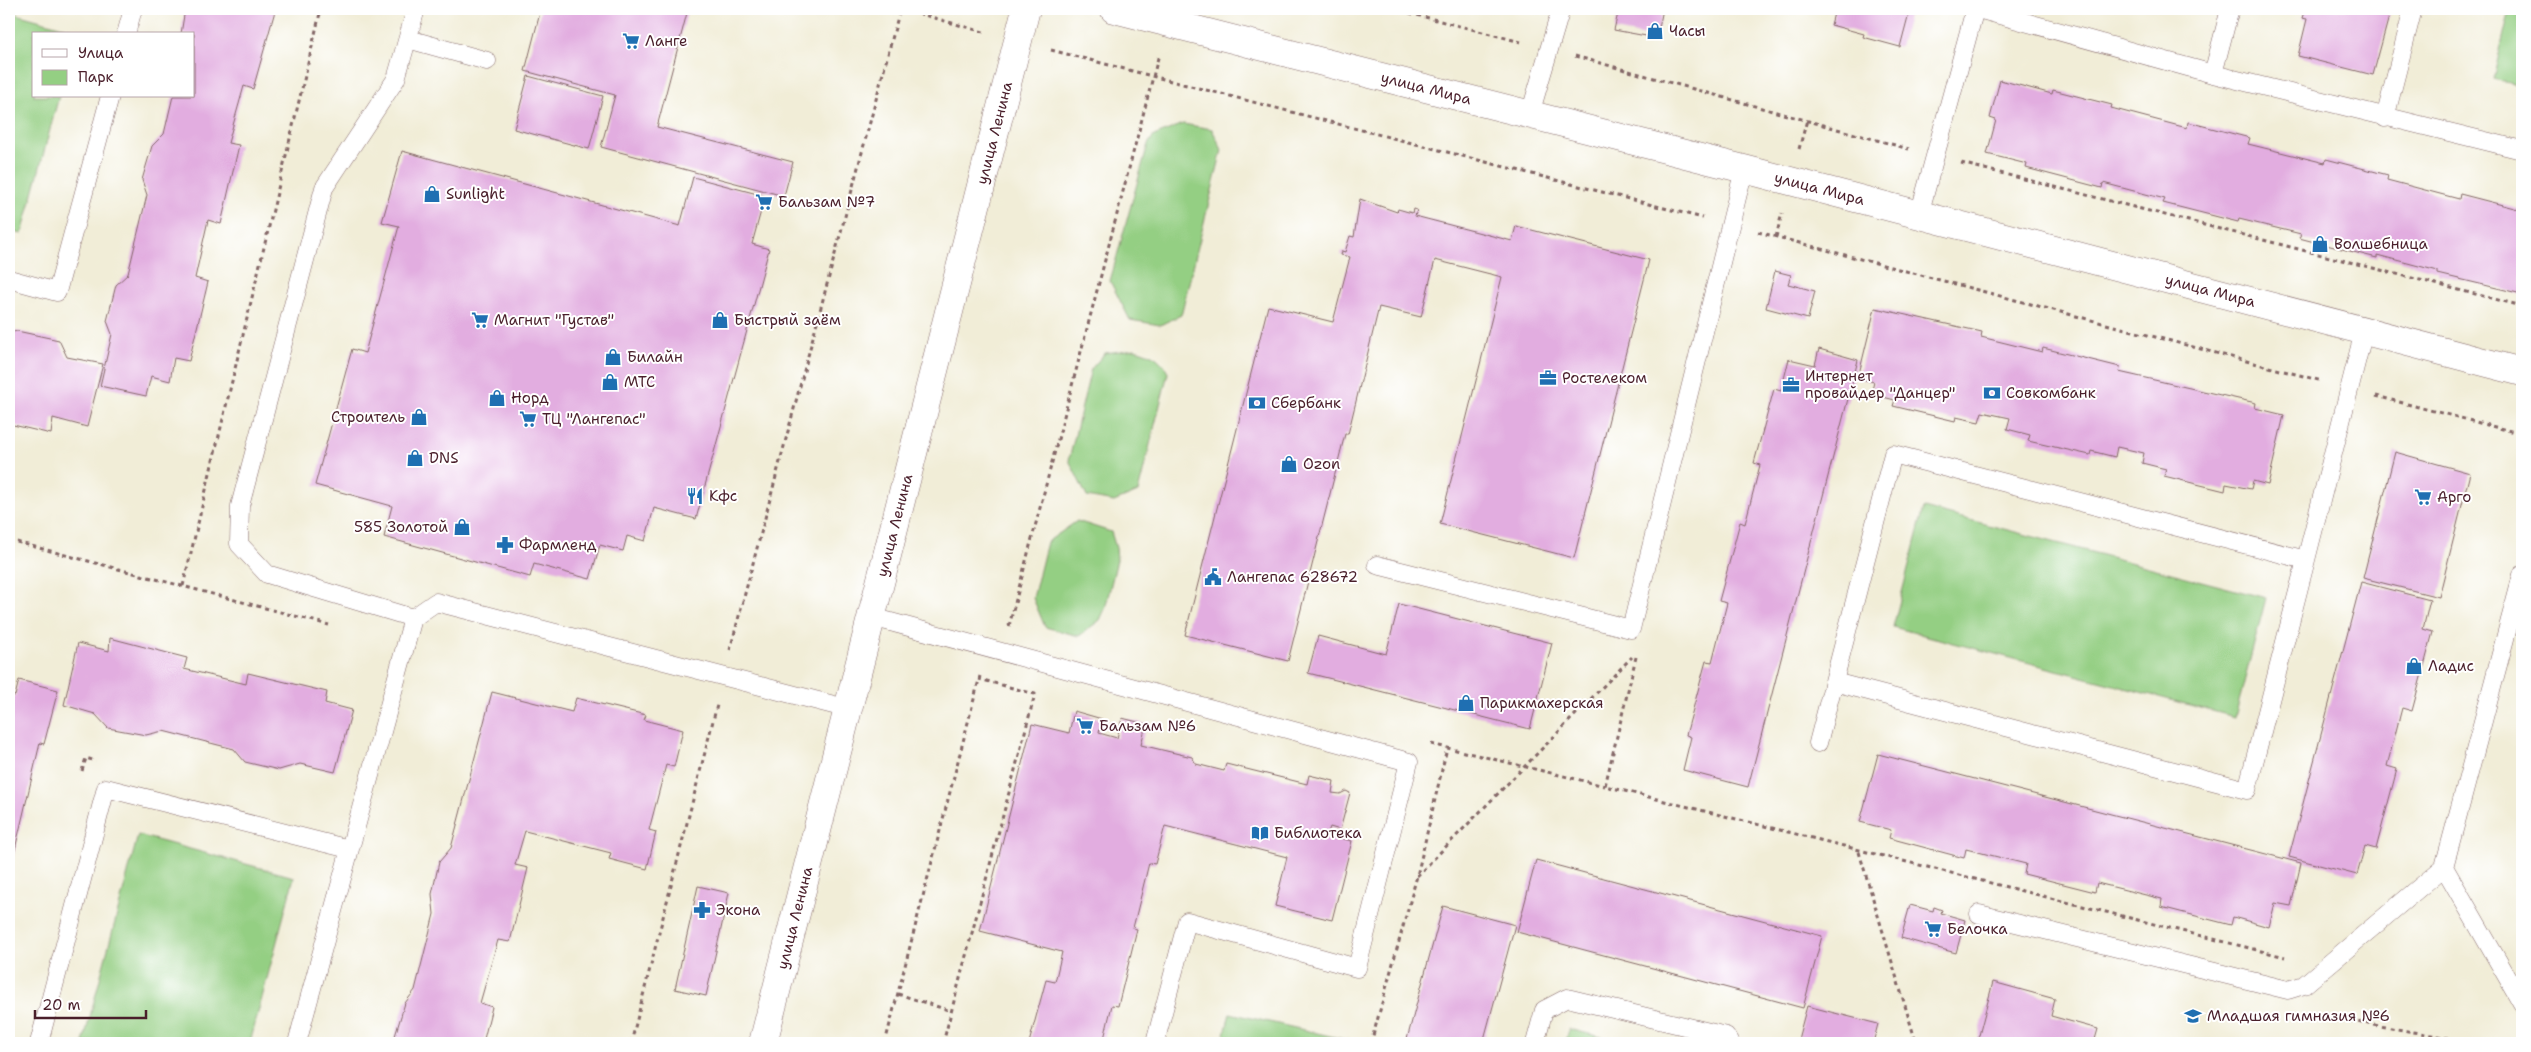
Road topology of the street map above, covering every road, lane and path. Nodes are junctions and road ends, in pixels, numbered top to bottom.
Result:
1 (133, 9) edge
2 (321, 9) edge
3 (416, 9) edge
4 (900, 9) edge
5 (1026, 9) edge
6 (1114, 9) edge
7 (1561, 9) edge
8 (1976, 9) edge
9 (2230, 9) edge
10 (2413, 9) edge
11 (1168, 23) junction
12 (127, 32) edge
13 (408, 40) junction
14 (487, 61) dead end
15 (2213, 74) junction
16 (109, 98) edge
17 (1530, 114) junction
18 (2385, 118) junction
19 (2522, 150) edge
20 (1744, 169) junction
21 (1919, 215) junction
22 (9, 279) edge
23 (2364, 331) junction
24 (2522, 372) edge
25 (9, 540) edge
26 (2306, 560) junction
27 (1376, 565) dead end
28 (2522, 575) edge
29 (182, 586) junction
30 (872, 617) junction
31 (413, 618) junction
32 (339, 628) dead end
33 (994, 649) junction
34 (724, 676) junction
35 (979, 679) junction
36 (1834, 682) junction
37 (849, 708) junction
38 (1818, 743) dead end
39 (1447, 748) dead end
40 (105, 763) dead end
41 (80, 777) dead end
42 (349, 849) junction
43 (1859, 851) junction
44 (2444, 867) junction
45 (1416, 876) junction
46 (1979, 914) dead end
47 (2304, 985) junction
48 (898, 994) junction
49 (2522, 1003) edge
50 (951, 1011) junction
51 (39, 1043) edge
52 (297, 1043) edge
53 (631, 1043) edge
54 (763, 1043) edge
55 (885, 1043) edge
56 (943, 1043) edge
57 (1155, 1043) edge
58 (1371, 1043) edge
59 (1535, 1043) edge
60 (1730, 1043) edge
61 (1913, 1043) edge
62 (2477, 1043) edge

1 - 12 lane
2 - 29 path
3 - 13 lane
4 - 34 path
5 - 30 street, улица Ленина
6 - 11 street, улица Мира
7 - 17 lane
8 - 15 lane
8 - 21 lane
9 - 15 lane
10 - 18 lane
11 - 17 street, улица Мира
11 - 33 path
13 - 14 lane
13 - 31 lane
15 - 18 lane
16 - 22 lane
17 - 20 street, улица Мира
18 - 19 lane
20 - 21 street, улица Мира
20 - 27 lane
21 - 23 street, улица Мира
23 - 24 street, улица Мира
23 - 26 lane
25 - 29 path
26 - 36 lane
26 - 36 lane
28 - 44 lane
29 - 32 path
30 - 33 lane
30 - 37 street, улица Ленина
31 - 34 lane
31 - 42 lane
33 - 35 path
33 - 57 lane
34 - 37 lane
34 - 53 path
35 - 48 path
35 - 50 path
36 - 38 lane
37 - 54 street, улица Ленина
39 - 45 path
40 - 41 path
42 - 51 lane
42 - 52 lane
43 - 45 path
43 - 47 path
43 - 61 path
44 - 47 lane
44 - 49 lane
45 - 58 path
46 - 47 lane
47 - 62 path
48 - 50 path
48 - 55 path
50 - 56 path
59 - 60 lane

